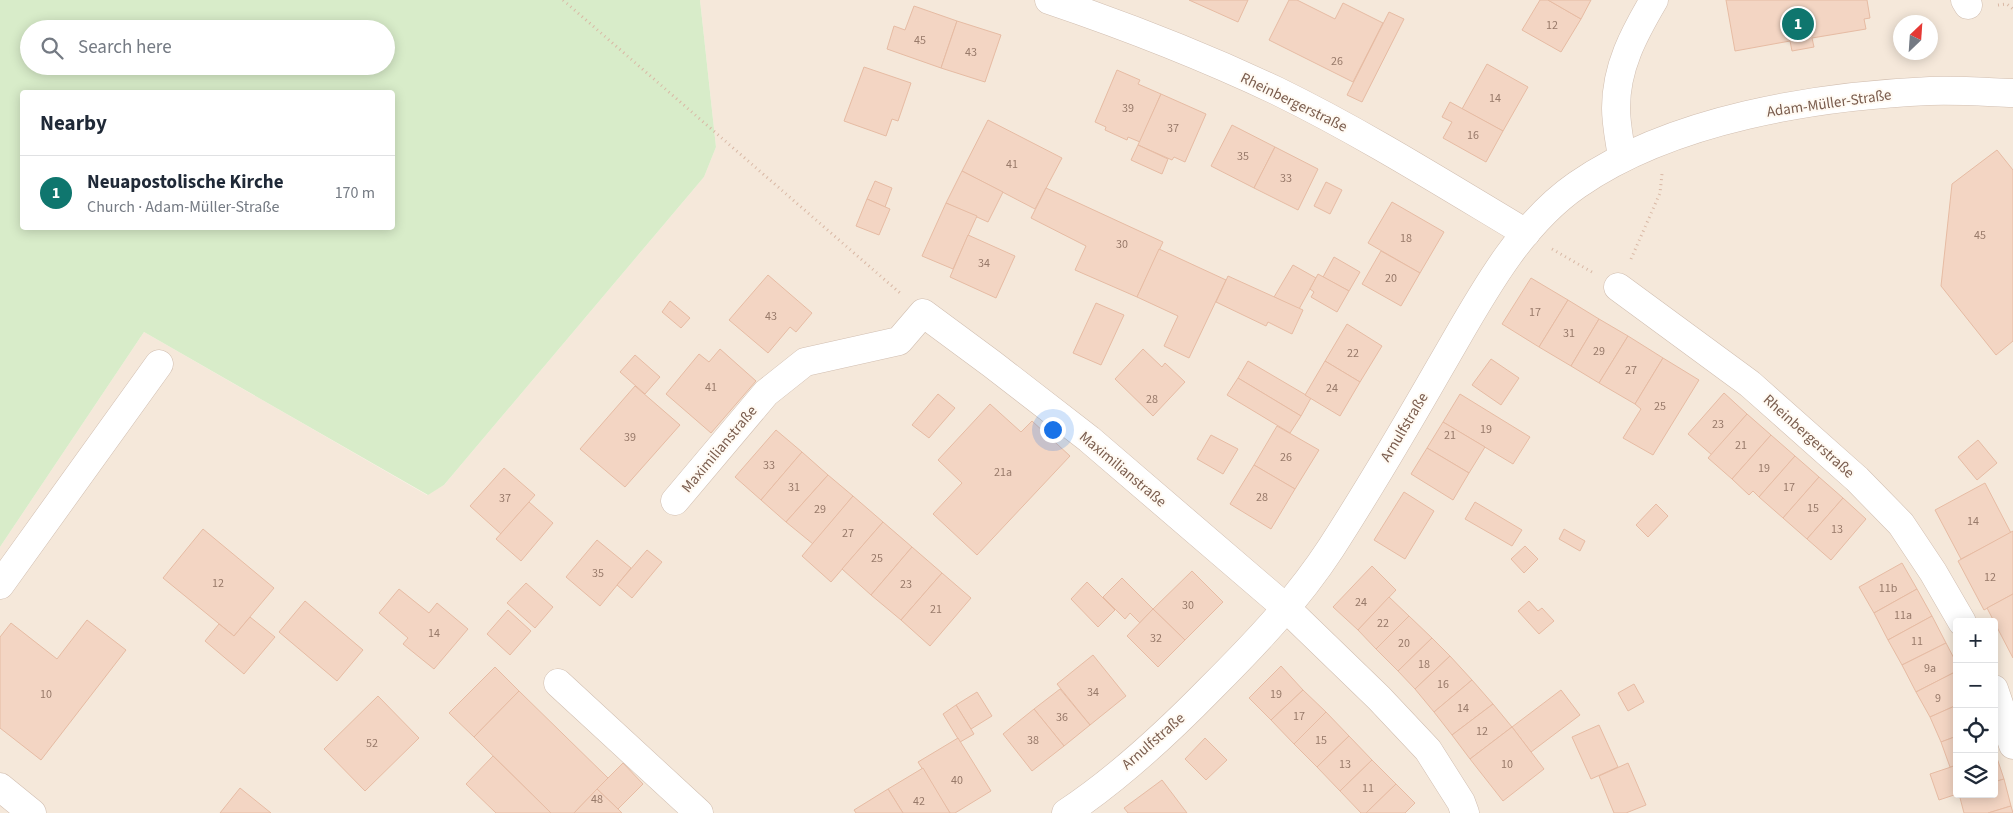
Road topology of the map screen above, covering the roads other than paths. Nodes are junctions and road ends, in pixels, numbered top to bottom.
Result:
1 (1049, 0) edge
2 (1654, 0) edge
3 (2013, 93) edge
4 (1622, 158) junction
5 (1526, 234) junction
6 (1618, 287) road end
7 (159, 364) dead end
8 (675, 501) dead end
9 (0, 585) edge
10 (1286, 608) junction
11 (1960, 618) edge
12 (558, 683) dead end
13 (1998, 701) edge
14 (2013, 745) edge
15 (0, 787) edge
16 (32, 813) edge
17 (699, 813) edge
18 (1066, 813) edge
19 (1465, 813) edge

1 - 5 street, Rheinbergerstraße
2 - 4 street
3 - 4 street, Adam-Müller-Straße
4 - 5 street, Arnulfstraße
5 - 10 street, Arnulfstraße
6 - 11 street, Rheinbergerstraße
7 - 9 street
8 - 10 street, Maximilianstraße
10 - 18 street, Arnulfstraße
10 - 19 street, Maximilianstraße
12 - 17 street
13 - 14 street
15 - 16 street

